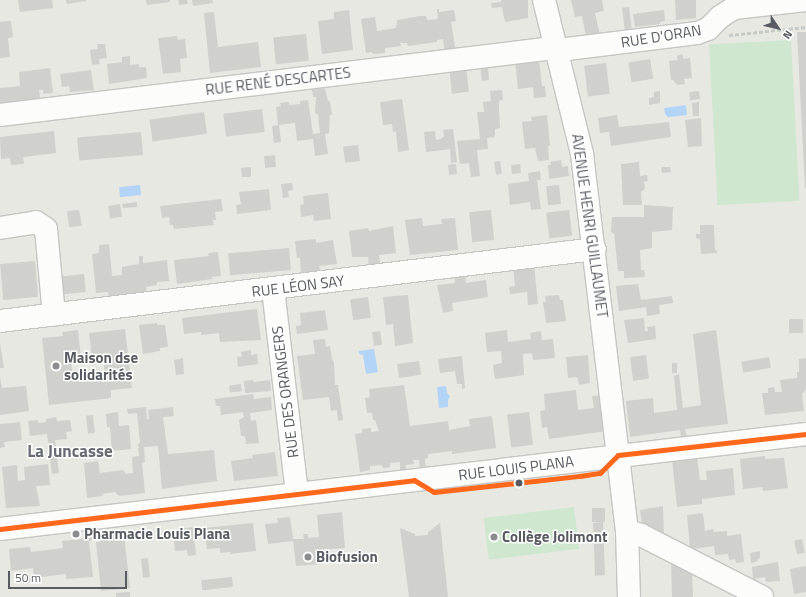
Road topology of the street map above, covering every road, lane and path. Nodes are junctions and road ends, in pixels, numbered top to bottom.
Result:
1 (544, 0) edge
2 (806, 0) edge
3 (806, 27) edge
4 (722, 36) dead end
5 (557, 49) junction
6 (0, 115) edge
7 (0, 228) edge
8 (595, 249) junction
9 (273, 289) junction
10 (54, 315) junction
11 (0, 321) edge
12 (806, 434) edge
13 (618, 455) junction
14 (297, 494) junction
15 (0, 529) edge
16 (627, 531) junction
17 (629, 597) edge
18 (762, 597) edge

1 - 5 street, AVENUE HENRI GUILLAUMET
2 - 5 street, RUE D'ORAN
3 - 4 path
5 - 6 street, RUE RENÉ DESCARTES
5 - 8 street, AVENUE HENRI GUILLAUMET
7 - 10 street
8 - 9 street, RUE LÉON SAY
8 - 13 street, AVENUE HENRI GUILLAUMET
9 - 10 street, RUE LÉON SAY
9 - 14 street, RUE DES ORANGERS
10 - 11 street, RUE LÉON SAY
12 - 13 street, RUE LOUIS PLANA
13 - 14 street, RUE LOUIS PLANA
13 - 16 street, AVENUE HENRI GUILLAUMET
14 - 15 street, RUE LOUIS PLANA
16 - 17 street, AVENUE HENRI GUILLAUMET
16 - 18 street

